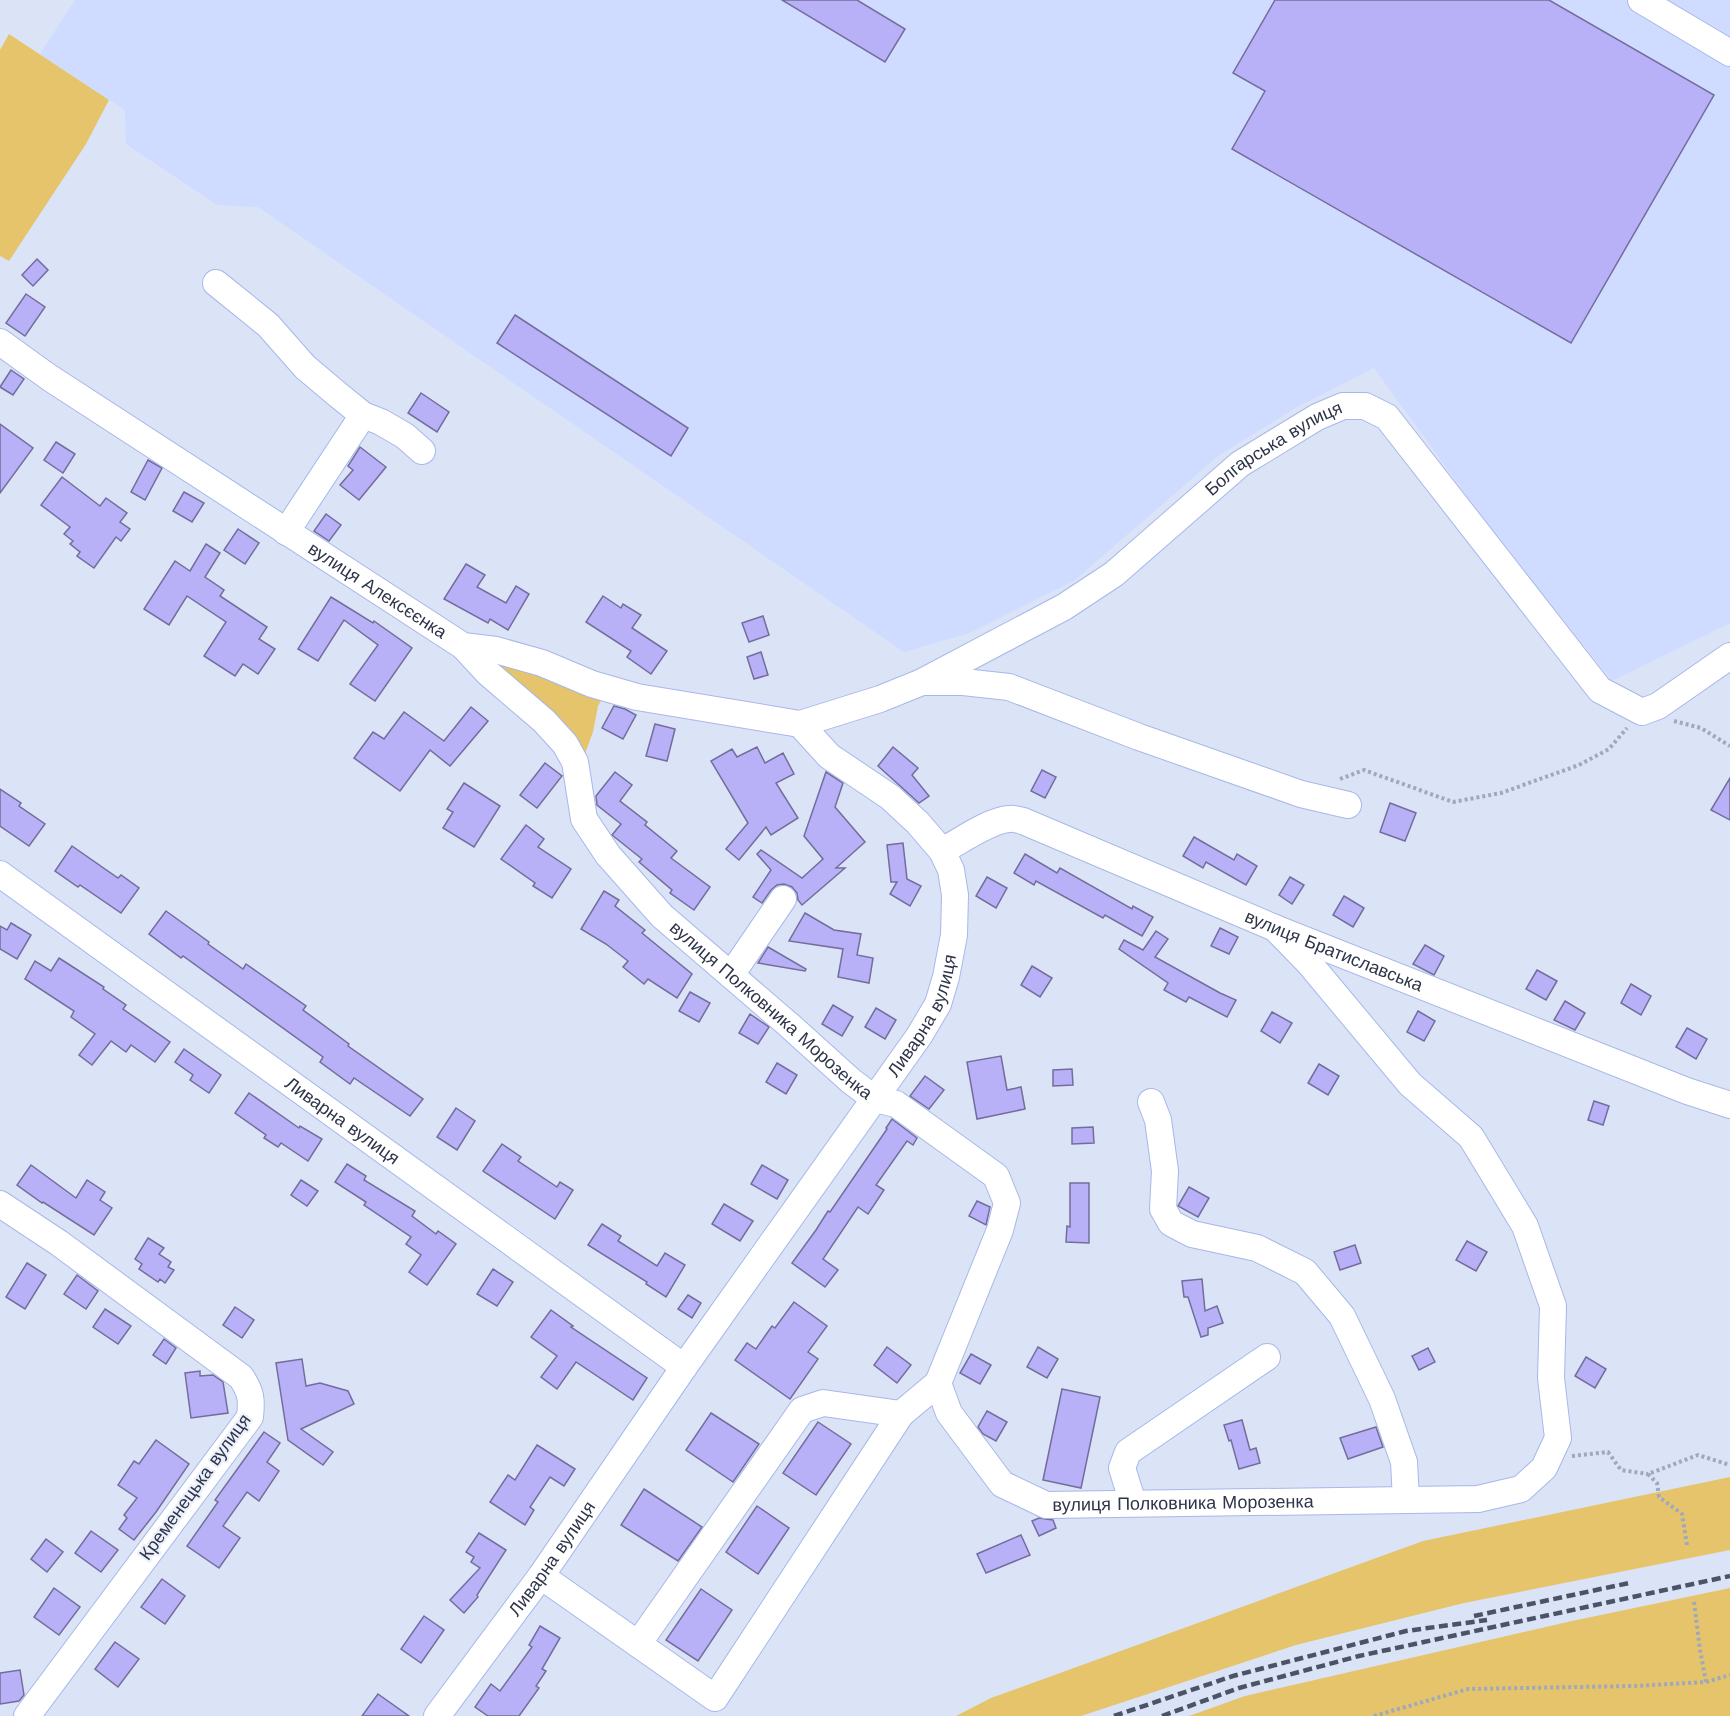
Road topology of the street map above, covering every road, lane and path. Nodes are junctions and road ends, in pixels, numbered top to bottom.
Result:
1 (1641, 0) edge
2 (1730, 53) edge
3 (216, 283) dead end
4 (0, 342) edge
5 (363, 415) junction
6 (422, 451) dead end
7 (286, 532) junction
8 (463, 646) junction
9 (1730, 656) edge
10 (921, 682) junction
11 (1642, 712) junction
12 (800, 724) junction
13 (1730, 746) edge
14 (1332, 782) dead end
15 (1348, 806) dead end
16 (942, 851) junction
17 (0, 874) edge
18 (783, 899) dead end
19 (1275, 928) junction
20 (731, 975) junction
21 (875, 1098) junction
22 (1151, 1102) dead end
23 (1730, 1105) edge
24 (0, 1203) edge
25 (1267, 1357) dead end
26 (684, 1367) junction
27 (938, 1383) junction
28 (901, 1414) junction
29 (1730, 1465) edge
30 (1545, 1468) junction
31 (1648, 1474) junction
32 (1406, 1499) junction
33 (1133, 1503) junction
34 (1687, 1545) dead end
35 (541, 1576) junction
36 (1694, 1602) dead end
37 (638, 1644) junction
38 (1730, 1675) edge
39 (1706, 1682) junction
40 (27, 1716) edge
41 (436, 1716) edge
42 (1374, 1716) edge

1 - 2 street
3 - 5 street
4 - 7 street, вулиця Алексєєнка
5 - 6 street
5 - 7 street
7 - 8 street, вулиця Алексєєнка
8 - 12 street, вулиця Алексєєнка
8 - 20 street, вулиця Полковника Морозенка
9 - 11 street
10 - 11 street, Болгарська вулиця
10 - 12 street, Болгарська вулиця
10 - 15 street
11 - 13 path
11 - 14 path
12 - 16 street
16 - 19 street, вулиця Братиславська
16 - 21 street, Ливарна вулиця
17 - 26 street, Ливарна вулиця
18 - 20 street
19 - 23 street, вулиця Братиславська
19 - 30 street, вулиця Полковника Морозенка
20 - 21 street, вулиця Полковника Морозенка
21 - 26 street, Ливарна вулиця
21 - 27 street, вулиця Полковника Морозенка
22 - 32 street
24 - 40 street, Кременецька вулиця
25 - 33 street
26 - 35 street, Ливарна вулиця
27 - 28 street
27 - 33 street, вулиця Полковника Морозенка
28 - 37 street
28 - 37 street
29 - 31 path
30 - 31 path
30 - 32 street, вулиця Полковника Морозенка
31 - 34 path
32 - 33 street, вулиця Полковника Морозенка
35 - 37 street
35 - 41 street, Ливарна вулиця
36 - 39 path
38 - 39 path
39 - 42 path

